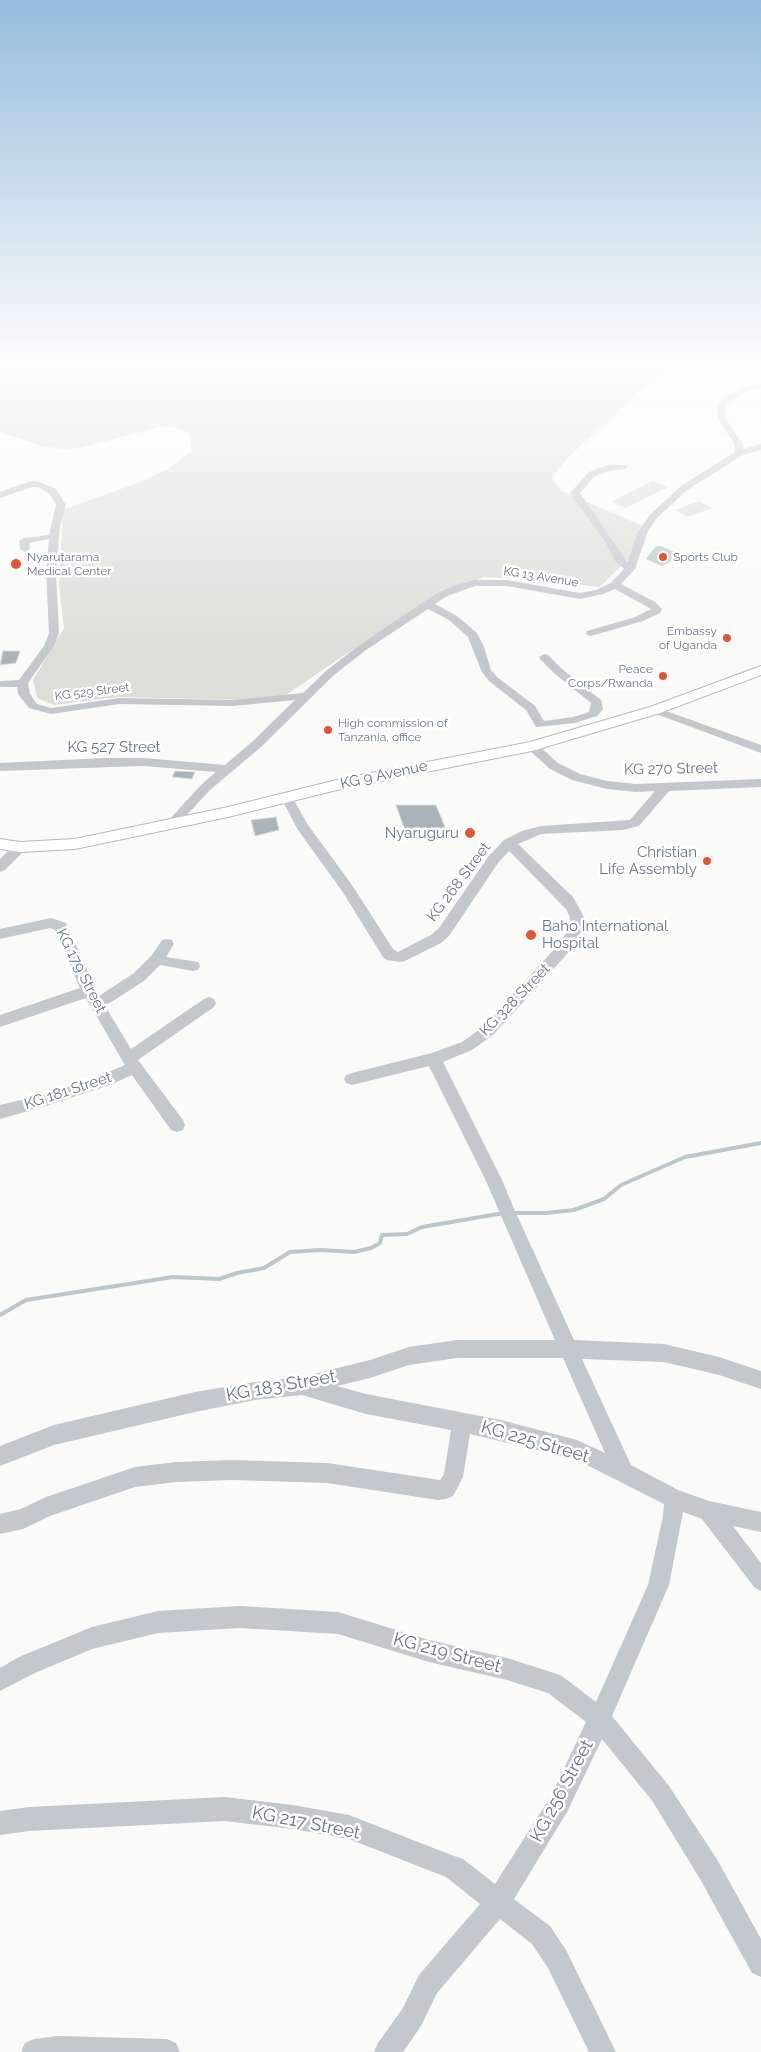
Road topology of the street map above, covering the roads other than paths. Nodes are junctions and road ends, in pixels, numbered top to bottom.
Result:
1 (728, 461) edge
2 (624, 467) dead end
3 (1, 494) edge
4 (46, 537) dead end
5 (25, 550) dead end
6 (630, 569) junction
7 (615, 585) junction
8 (427, 604) junction
9 (592, 633) dead end
10 (544, 657) dead end
11 (761, 670) edge
12 (22, 683) junction
13 (0, 684) edge
14 (306, 696) junction
15 (655, 710) junction
16 (540, 725) junction
17 (540, 744) junction
18 (761, 749) edge
19 (0, 767) edge
20 (228, 770) junction
21 (761, 783) edge
22 (666, 786) junction
23 (287, 798) junction
24 (172, 823) junction
25 (509, 843) junction
26 (0, 844) edge
27 (20, 847) junction
28 (1, 864) edge
29 (0, 934) edge
30 (167, 944) dead end
31 (157, 959) junction
32 (193, 966) dead end
33 (89, 991) junction
34 (209, 1003) dead end
35 (98, 1004) junction
36 (0, 1021) edge
37 (434, 1059) junction
38 (133, 1063) junction
39 (352, 1079) dead end
40 (0, 1112) edge
41 (177, 1125) dead end
42 (568, 1349) junction
43 (761, 1380) edge
44 (301, 1386) junction
45 (462, 1423) junction
46 (0, 1456) edge
47 (624, 1472) junction
48 (674, 1499) junction
49 (709, 1511) junction
50 (761, 1522) edge
51 (0, 1524) edge
52 (761, 1580) edge
53 (0, 1680) edge
54 (600, 1719) junction
55 (0, 1823) edge
56 (498, 1902) junction
57 (761, 1964) edge
58 (34, 2052) edge
59 (167, 2052) edge
60 (387, 2052) edge
61 (603, 2052) edge

1 - 6 street, KG 13 Avenue
2 - 6 street
3 - 12 street
4 - 5 street
6 - 7 street, KG 13 Avenue
7 - 8 street, KG 13 Avenue
7 - 9 street
8 - 14 street, KG 13 Avenue
8 - 16 street
10 - 16 street
11 - 15 main road, KG 9 Avenue
12 - 13 street
12 - 14 street, KG 529 Street
14 - 20 street, KG 13 Avenue
15 - 17 main road, KG 9 Avenue
15 - 18 street
16 - 17 street
17 - 22 street, KG 270 Street
17 - 23 main road, KG 9 Avenue
19 - 20 street, KG 527 Street
20 - 24 street, KG 13 Avenue
21 - 22 street, KG 270 Street
22 - 25 street, KG 268 Street
23 - 24 main road, KG 9 Avenue
23 - 25 street, KG 268 Street
24 - 27 main road, KG 9 Avenue
25 - 37 street, KG 328 Street
26 - 27 main road, KG 9 Avenue
27 - 28 street
29 - 33 street, KG 179 Street
30 - 31 street
31 - 32 street
31 - 35 street
33 - 35 street, KG 179 Street
33 - 36 street
34 - 38 street, KG 181 Street
35 - 38 street, KG 179 Street
37 - 39 street
37 - 42 street
38 - 40 street, KG 181 Street
38 - 41 street, KG 179 Street
42 - 43 street, KG 183 Street
42 - 44 street, KG 183 Street
42 - 47 street
44 - 45 street, KG 225 Street
44 - 46 street, KG 183 Street
45 - 47 street, KG 225 Street
45 - 51 street
47 - 48 street, KG 225 Street
48 - 49 street, KG 225 Street
48 - 54 street, KG 256 Street
49 - 50 street, KG 225 Street
49 - 52 street
53 - 54 street, KG 219 Street
54 - 56 street, KG 256 Street
54 - 57 street, KG 219 Street
55 - 56 street, KG 217 Street
56 - 60 street, KG 256 Street
56 - 61 street, KG 217 Street
58 - 59 street

